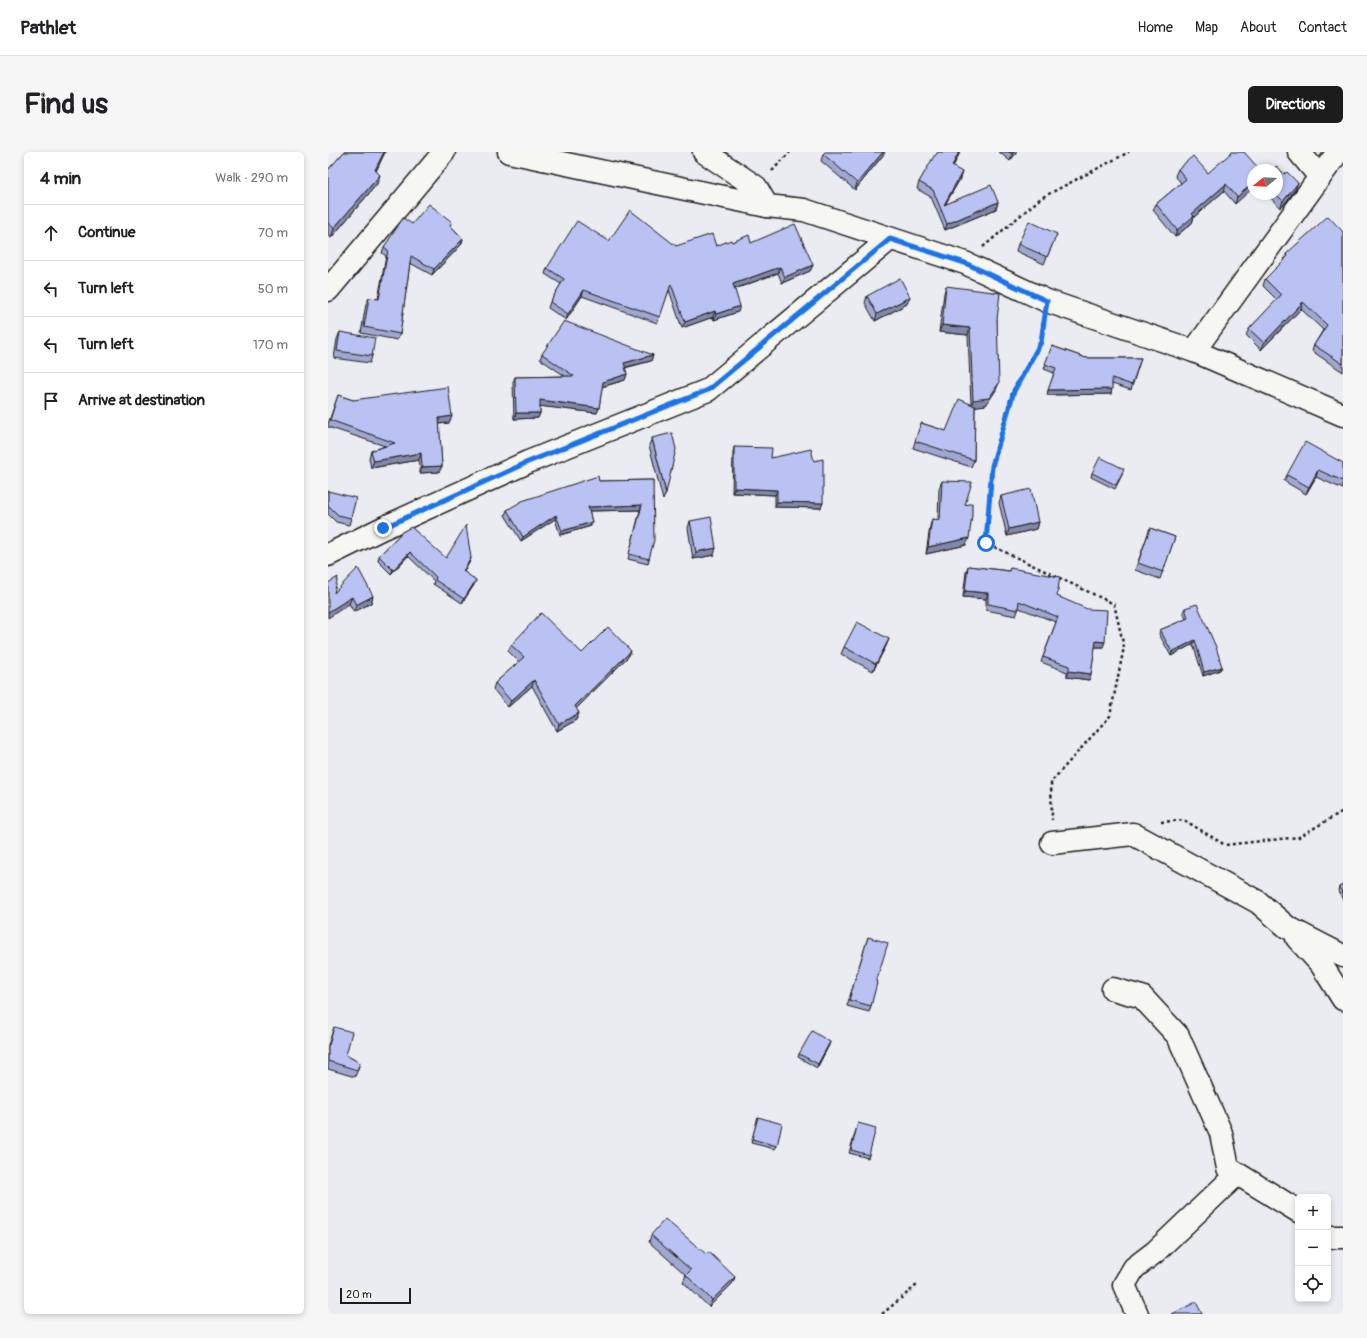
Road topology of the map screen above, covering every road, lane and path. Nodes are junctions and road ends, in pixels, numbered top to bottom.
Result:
1 (444, 152) edge
2 (509, 152) edge
3 (704, 152) edge
4 (1129, 152) edge
5 (1299, 152) edge
6 (1338, 152) edge
7 (1320, 177) junction
8 (767, 206) junction
9 (890, 239) junction
10 (965, 263) junction
11 (328, 290) edge
12 (1047, 301) junction
13 (1194, 351) junction
14 (1343, 415) edge
15 (328, 555) edge
16 (1343, 811) edge
17 (1134, 834) junction
18 (1052, 842) joint
19 (1287, 927) junction
20 (1343, 956) edge
21 (1113, 989) dead end
22 (1343, 999) edge
23 (1237, 1174) junction
24 (1295, 1209) edge
25 (1331, 1237) edge
26 (1343, 1237) edge
27 (917, 1285) dead end
28 (882, 1314) edge
29 (1136, 1314) edge

1 - 11 street
2 - 8 street
3 - 8 street
4 - 10 path
5 - 7 street
6 - 7 street
7 - 13 street
8 - 9 street
9 - 10 street
9 - 15 street
10 - 12 street
12 - 13 street
12 - 18 path
13 - 14 street
16 - 17 path
17 - 18 street
17 - 19 street
19 - 20 street
19 - 22 street
21 - 23 street
23 - 24 street
23 - 29 street
25 - 26 street
27 - 28 path

